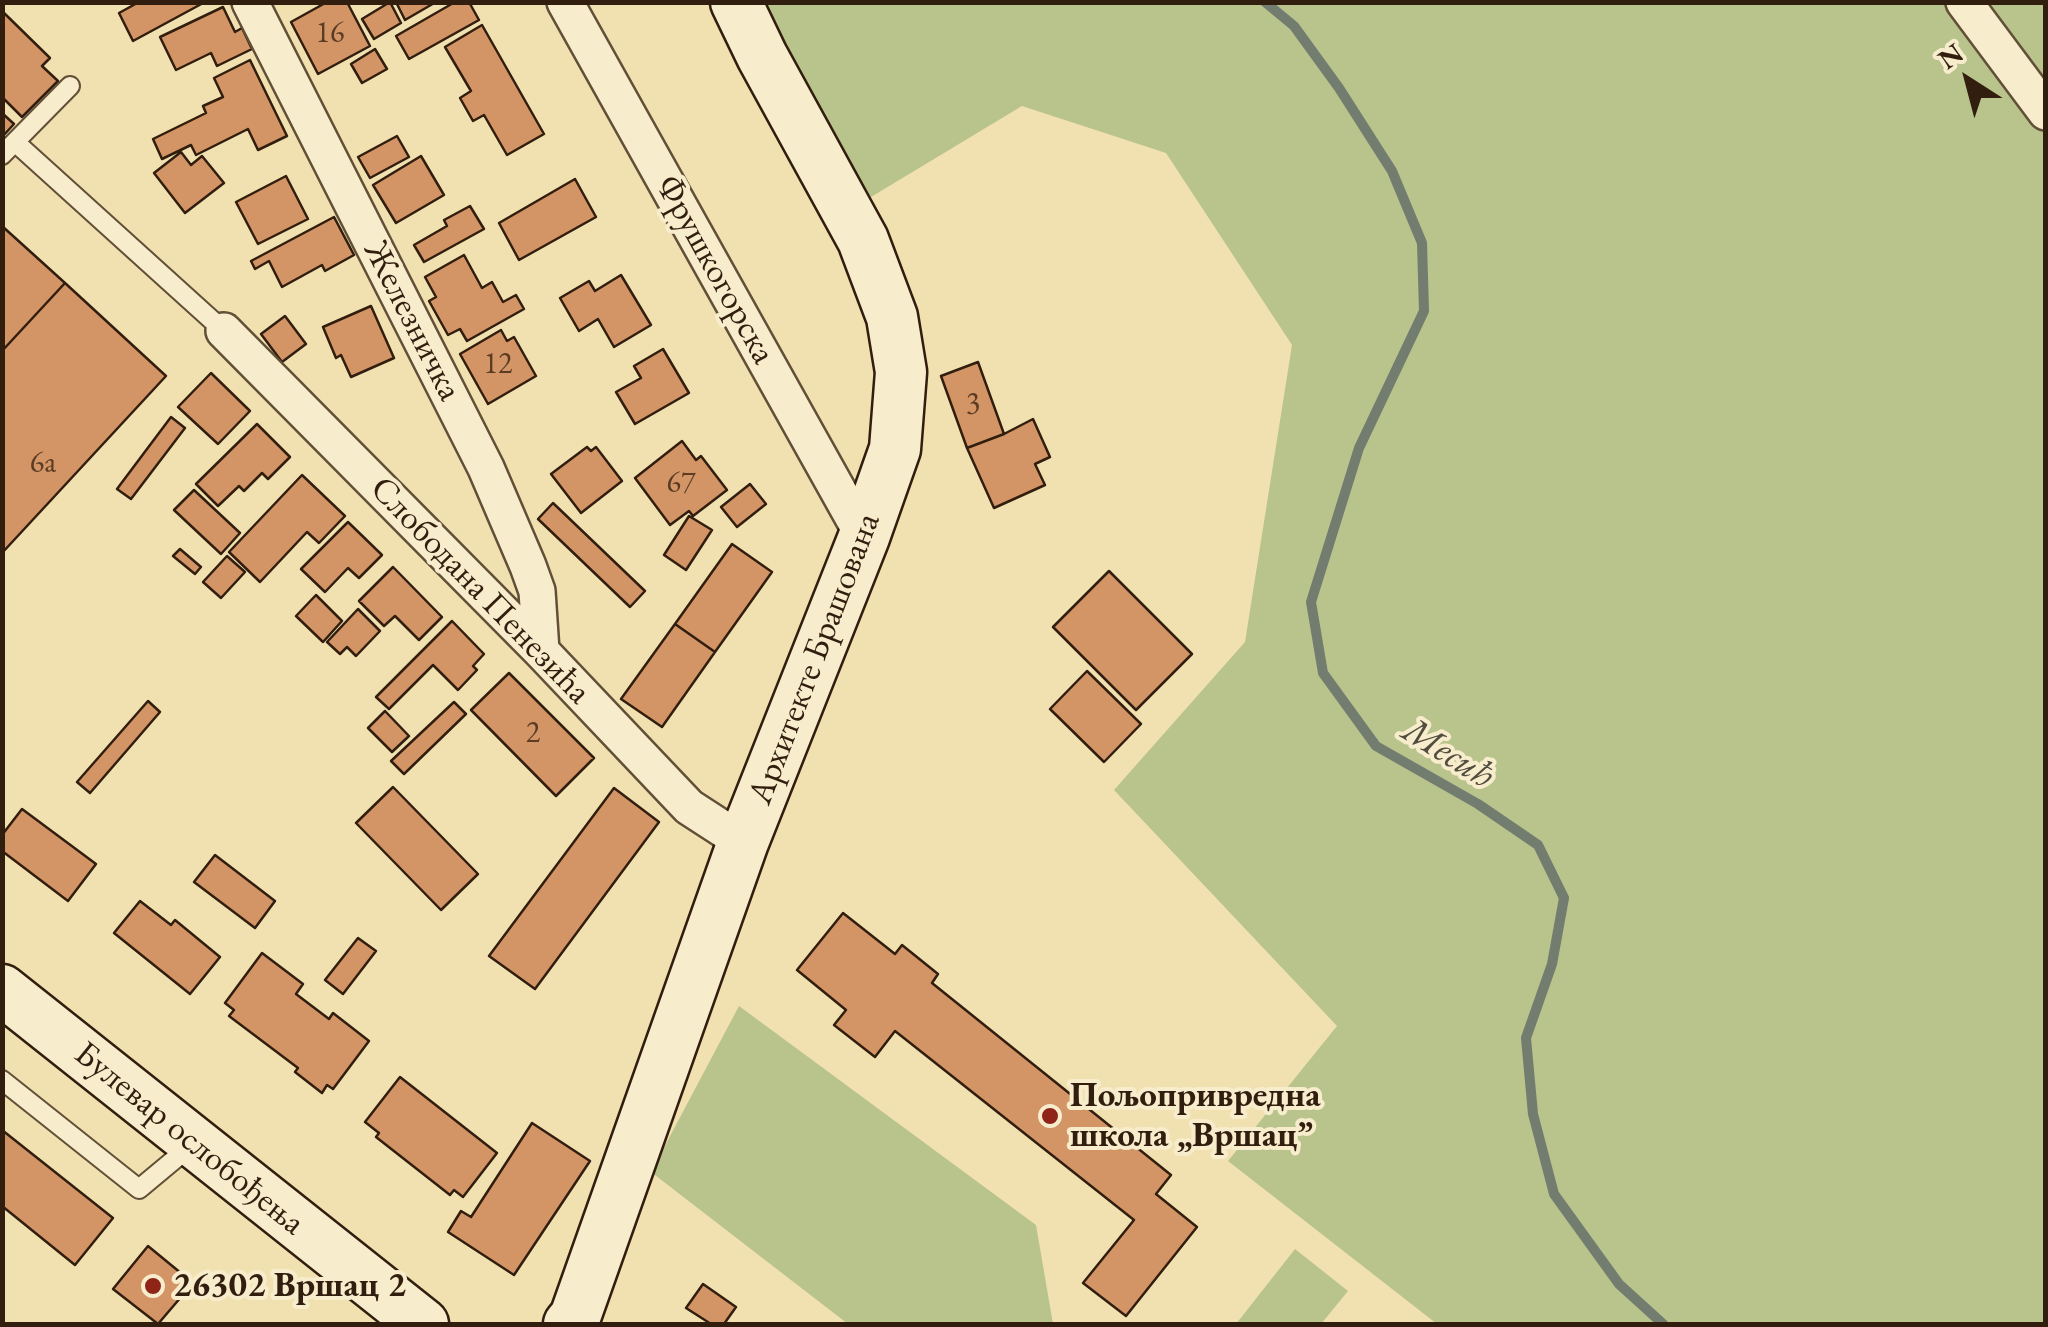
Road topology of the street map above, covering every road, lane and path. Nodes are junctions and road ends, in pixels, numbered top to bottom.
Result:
1 (250, 2) edge
2 (565, 2) edge
3 (736, 2) edge
4 (1964, 2) edge
5 (70, 86) dead end
6 (2046, 112) edge
7 (8, 148) edge
8 (224, 331) joint
9 (864, 538) junction
10 (541, 651) junction
11 (743, 842) junction
12 (2, 990) edge
13 (2, 1080) edge
14 (193, 1143) junction
15 (423, 1324) edge
16 (570, 1324) edge

1 - 10 street, Железничка
2 - 9 street, Фрушкогорска
3 - 9 street, Архитекте Брашована
4 - 6 street
5 - 7 lane
7 - 8 lane
8 - 10 street, Слободана Пенезића
9 - 11 street, Архитекте Брашована
10 - 11 street, Слободана Пенезића
11 - 16 street, Архитекте Брашована
12 - 14 street, Булевар ослобођења
13 - 14 lane
14 - 15 street, Булевар ослобођења

